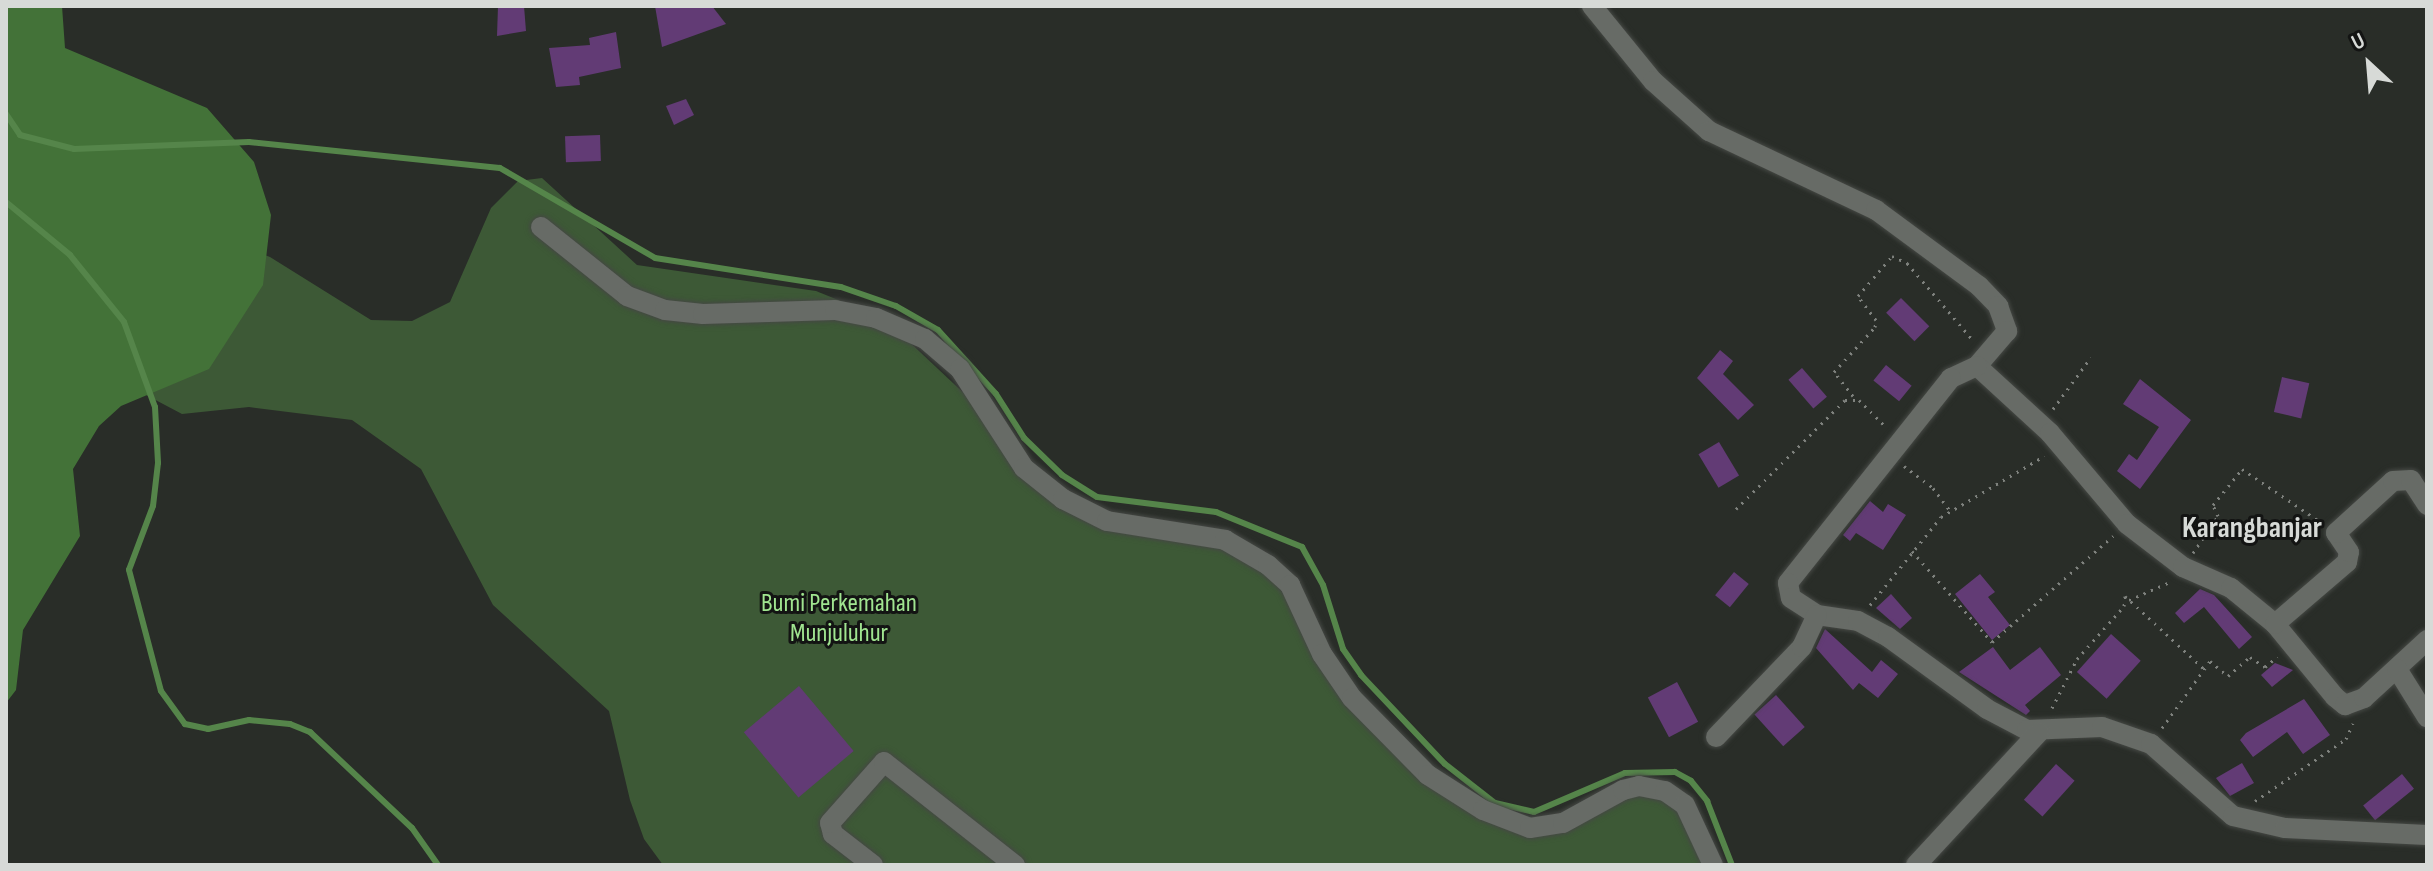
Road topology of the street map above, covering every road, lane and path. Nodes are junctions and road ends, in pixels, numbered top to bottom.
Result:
1 (1592, 6) edge
2 (541, 227) dead end
3 (2091, 357) dead end
4 (1977, 366) junction
5 (1853, 396) junction
6 (2041, 425) junction
7 (2062, 446) junction
8 (1895, 450) junction
9 (2427, 505) edge
10 (1736, 509) dead end
11 (1951, 512) junction
12 (2127, 524) junction
13 (2336, 533) junction
14 (1912, 551) junction
15 (2189, 569) junction
16 (2129, 600) junction
17 (1817, 615) junction
18 (1858, 621) junction
19 (2275, 624) junction
20 (2427, 640) edge
21 (2291, 643) junction
22 (2204, 669) junction
23 (2397, 669) junction
24 (2345, 705) junction
25 (2427, 717) edge
26 (2039, 732) junction
27 (1716, 737) dead end
28 (2151, 744) junction
29 (2233, 816) junction
30 (2427, 835) edge
31 (873, 865) edge
32 (1015, 865) edge
33 (1713, 865) edge
34 (1916, 865) edge

1 - 4 street
2 - 33 street
3 - 6 path
4 - 5 path
4 - 6 street
4 - 8 street
5 - 8 path
5 - 10 path
6 - 7 street
7 - 11 path
7 - 12 street
8 - 11 path
8 - 17 street
9 - 13 street
11 - 14 path
12 - 14 path
12 - 15 street
13 - 15 path
13 - 19 street
14 - 18 path
15 - 16 path
15 - 19 street
16 - 22 path
16 - 26 path
17 - 18 street
17 - 27 street
18 - 26 street
19 - 21 street
20 - 23 street
21 - 22 path
21 - 24 street
22 - 28 path
23 - 24 street
23 - 25 street
24 - 29 path
26 - 28 street
26 - 34 street
28 - 29 street
29 - 30 street
31 - 32 street

